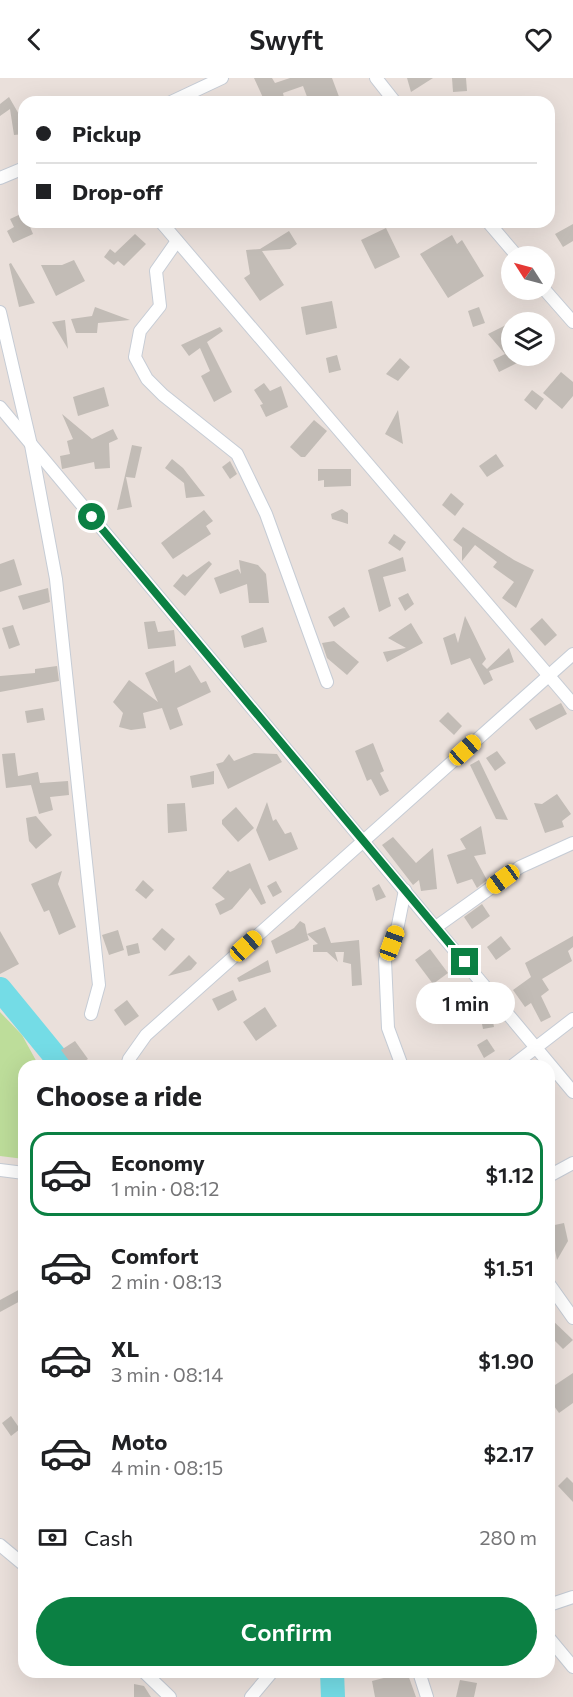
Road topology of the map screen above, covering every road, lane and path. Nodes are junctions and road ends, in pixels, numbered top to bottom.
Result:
1 (222, 78) edge
2 (376, 78) edge
3 (184, 96) edge
4 (390, 96) edge
5 (18, 170) edge
6 (0, 177) edge
7 (166, 228) edge
8 (493, 228) edge
9 (177, 241) junction
10 (508, 246) edge
11 (554, 300) edge
12 (0, 312) edge
13 (573, 322) edge
14 (0, 407) edge
15 (31, 445) junction
16 (573, 654) edge
17 (549, 675) junction
18 (327, 682) dead end
19 (573, 704) edge
20 (363, 841) junction
21 (573, 843) edge
22 (405, 890) junction
23 (436, 927) junction
24 (91, 1014) dead end
25 (573, 1019) edge
26 (536, 1047) junction
27 (129, 1060) edge
28 (400, 1060) edge
29 (520, 1060) edge
30 (547, 1060) edge
31 (555, 1070) edge
32 (573, 1092) edge
33 (573, 1163) edge
34 (5, 1171) edge
35 (555, 1173) edge
36 (0, 1179) edge
37 (555, 1292) edge
38 (573, 1318) edge
39 (0, 1545) edge
40 (18, 1560) edge
41 (573, 1597) edge
42 (555, 1603) edge
43 (555, 1645) edge
44 (573, 1667) edge
45 (150, 1678) edge
46 (267, 1678) edge
47 (421, 1678) edge
48 (170, 1697) edge
49 (251, 1697) edge
50 (427, 1697) edge

1 - 3 street
2 - 4 street
5 - 6 street
7 - 9 street
8 - 10 street
9 - 17 street
9 - 18 street
11 - 13 street
12 - 15 street
14 - 15 street
15 - 20 street
15 - 24 street
16 - 17 street
17 - 19 street
17 - 20 street
20 - 22 street
20 - 27 street
21 - 23 street
22 - 23 street
22 - 28 street
23 - 26 street
25 - 26 street
26 - 29 street
26 - 30 street
31 - 32 street
33 - 35 street
34 - 36 street
37 - 38 street
39 - 40 street
41 - 42 street
43 - 44 street
45 - 48 street
46 - 49 street
47 - 50 street

